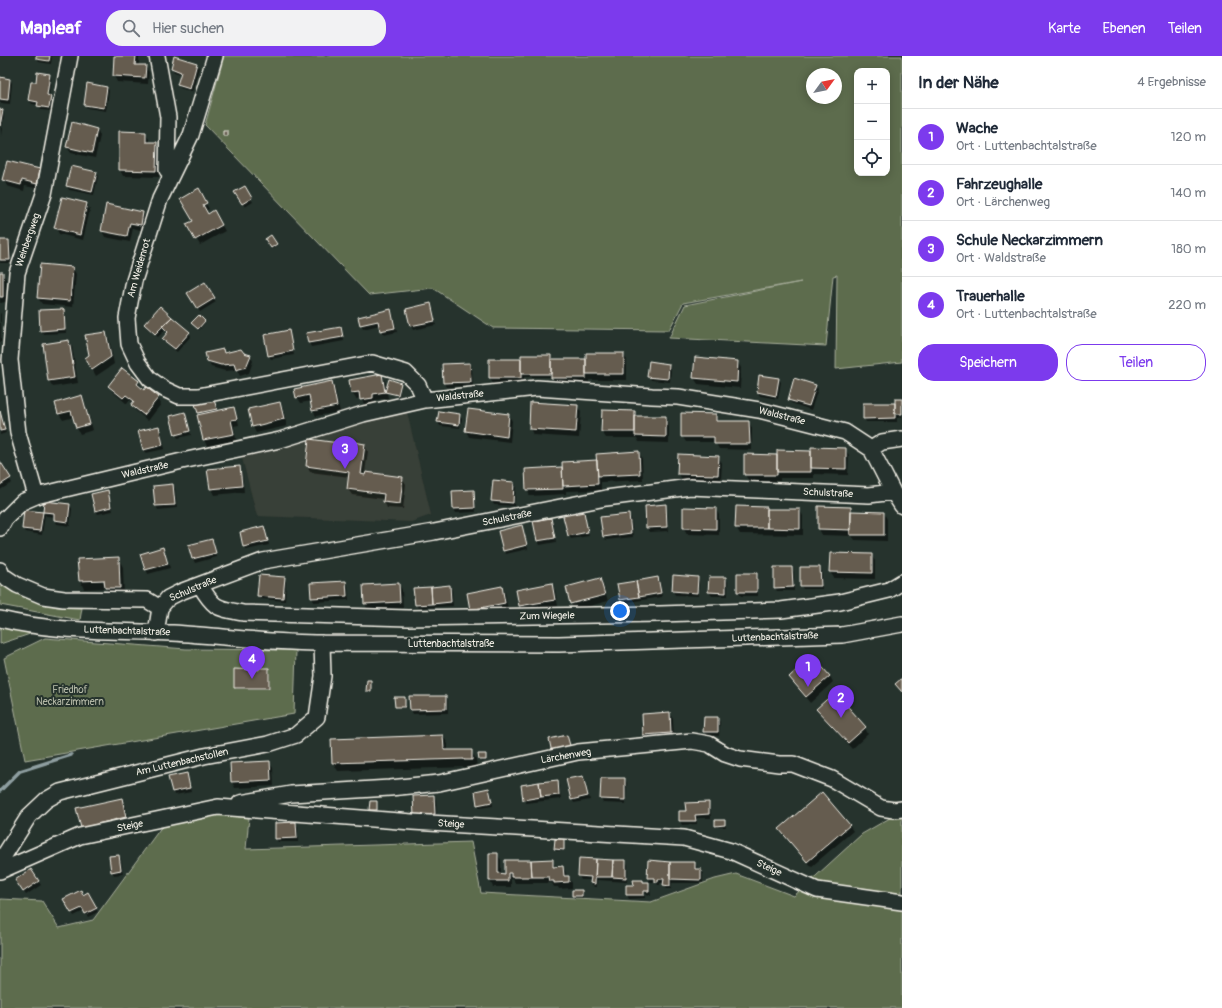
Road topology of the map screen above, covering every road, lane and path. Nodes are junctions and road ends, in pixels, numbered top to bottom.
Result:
1 (70, 56) edge
2 (157, 56) edge
3 (214, 56) edge
4 (171, 174) junction
5 (424, 400) junction
6 (902, 439) edge
7 (871, 449) junction
8 (893, 492) junction
9 (36, 496) junction
10 (902, 506) edge
11 (0, 528) edge
12 (0, 570) edge
13 (902, 582) edge
14 (200, 585) junction
15 (160, 608) junction
16 (0, 619) edge
17 (902, 624) edge
18 (156, 633) junction
19 (322, 644) junction
20 (218, 807) junction
21 (902, 809) edge
22 (0, 862) edge
23 (0, 871) edge
24 (902, 902) edge

1 - 9 street, Weinbergweg
2 - 4 street
3 - 4 street, Am Weidenrot
4 - 5 street, Am Weidenrot
5 - 7 street, Waldstraße
5 - 9 street, Waldstraße
6 - 7 street
7 - 8 street, Waldstraße
8 - 10 street, Waldstraße
8 - 14 street, Schulstraße
9 - 11 street, Waldstraße
12 - 15 street
13 - 14 street, Zum Wiegele
14 - 15 street, Schulstraße
15 - 18 street, Schulstraße
16 - 18 street, Luttenbachtalstraße
17 - 19 street, Luttenbachtalstraße
18 - 19 street, Luttenbachtalstraße
19 - 22 street, Am Luttenbachstollen
20 - 21 street, Lärchenweg
20 - 23 street, Steige
20 - 24 street, Steige

